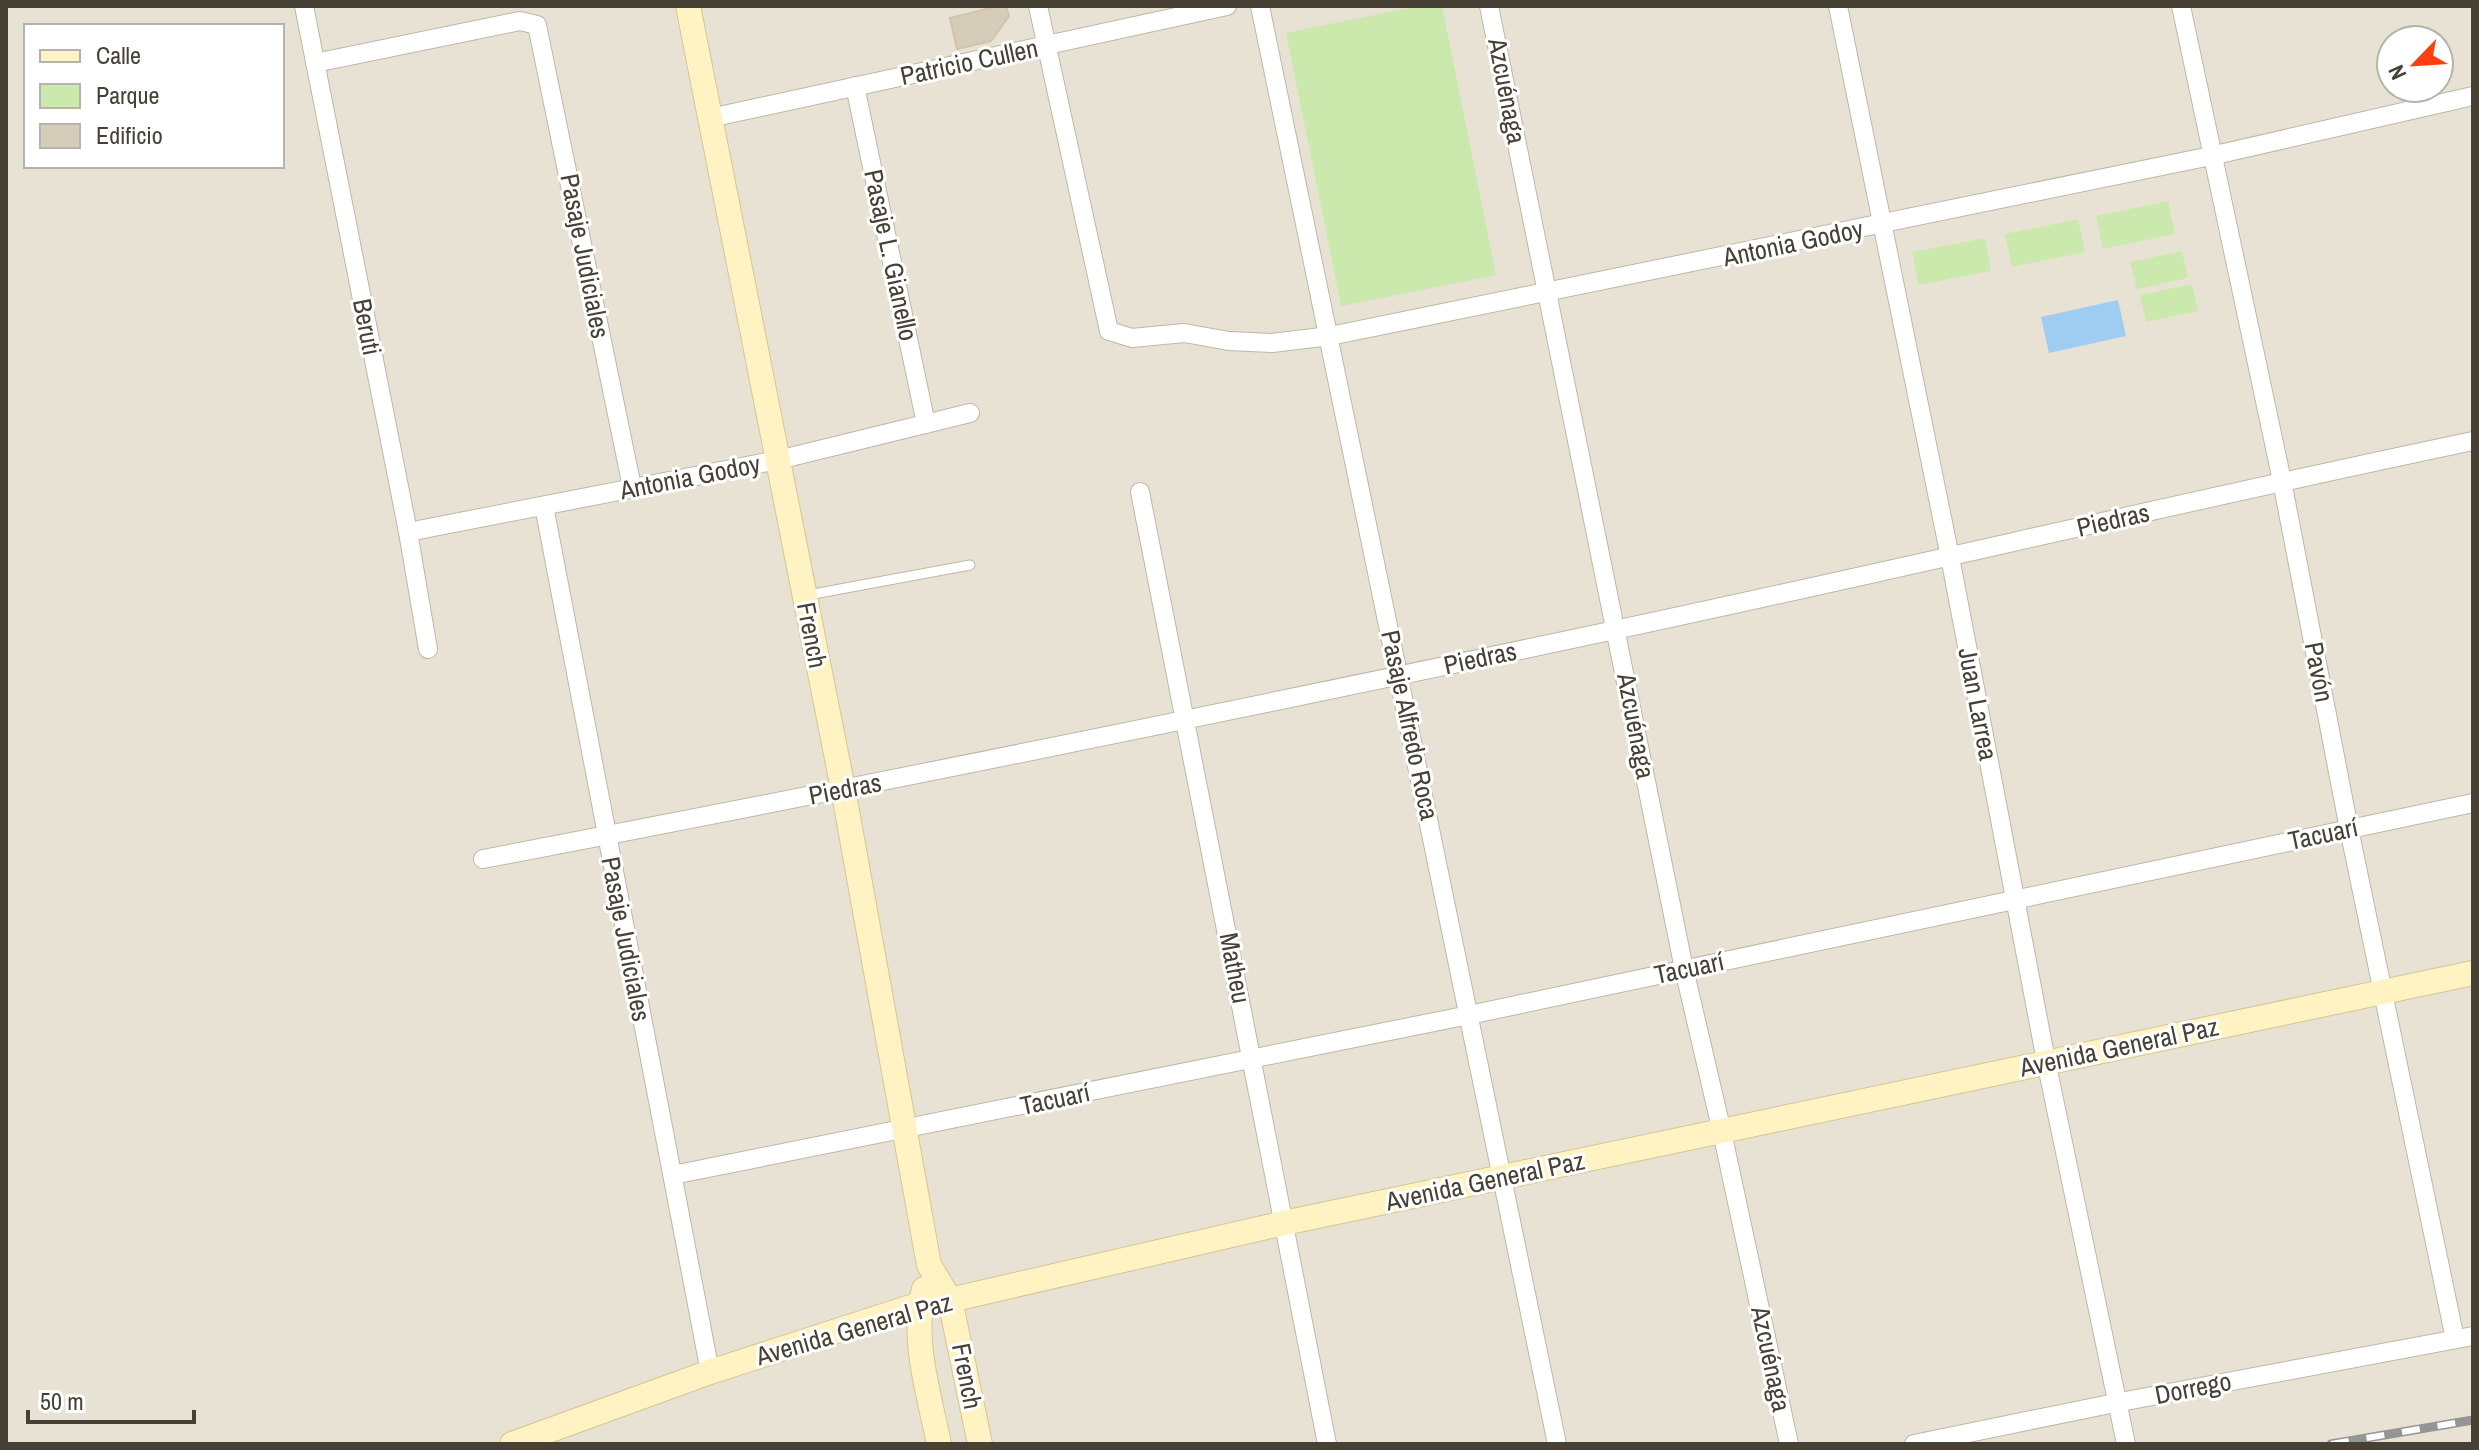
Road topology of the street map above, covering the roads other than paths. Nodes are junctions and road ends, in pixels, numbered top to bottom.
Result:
1 (304, 6) edge
2 (688, 6) edge
3 (1038, 6) edge
4 (1227, 6) edge
5 (1260, 6) edge
6 (1489, 6) edge
7 (1838, 6) edge
8 (2181, 6) edge
9 (1046, 46) junction
10 (315, 63) junction
11 (855, 86) junction
12 (2473, 96) edge
13 (710, 118) junction
14 (2211, 156) junction
15 (1882, 224) junction
16 (1547, 294) junction
17 (1330, 336) junction
18 (970, 413) dead end
19 (926, 424) junction
20 (2473, 441) edge
21 (778, 460) junction
22 (2282, 481) junction
23 (632, 487) junction
24 (1140, 492) dead end
25 (544, 506) junction
26 (408, 532) junction
27 (1950, 557) junction
28 (970, 565) dead end
29 (805, 596) junction
30 (1616, 630) junction
31 (428, 649) dead end
32 (1400, 675) junction
33 (1186, 719) junction
34 (843, 789) junction
35 (2473, 803) edge
36 (2349, 829) junction
37 (606, 836) junction
38 (483, 859) dead end
39 (2015, 899) junction
40 (1684, 969) junction
41 (2473, 973) edge
42 (2383, 993) junction
43 (1469, 1015) junction
44 (1253, 1058) junction
45 (2046, 1061) junction
46 (905, 1129) junction
47 (1722, 1132) junction
48 (673, 1175) junction
49 (1500, 1177) junction
50 (1284, 1223) junction
51 (929, 1265) junction
52 (950, 1300) junction
53 (920, 1304) junction
54 (2464, 1338) edge
55 (710, 1372) junction
56 (2115, 1403) junction
57 (512, 1444) edge
58 (939, 1444) edge
59 (980, 1444) edge
60 (1327, 1444) edge
61 (1557, 1444) edge
62 (1789, 1444) edge
63 (1914, 1444) edge
64 (2126, 1444) edge

1 - 10 street, Beruti
2 - 13 main road, French
3 - 9 street
4 - 9 street, Patricio Cullen
5 - 17 street, Pasaje Alfredo Roca
6 - 16 street, Azcuénaga
7 - 15 street, Juan Larrea
8 - 14 street, Pavón
9 - 11 street, Patricio Cullen
9 - 17 street, Antonia Godoy
10 - 23 street, Pasaje Judiciales
10 - 26 street, Beruti
11 - 13 street, Patricio Cullen
11 - 19 street, Pasaje L. Gianello
12 - 14 street, Antonia Godoy
13 - 21 main road, French
14 - 15 street, Antonia Godoy
14 - 22 street, Pavón
15 - 16 street, Antonia Godoy
15 - 27 street, Juan Larrea
16 - 17 street, Antonia Godoy
16 - 30 street, Azcuénaga
17 - 32 street, Pasaje Alfredo Roca
18 - 19 street, Antonia Godoy
19 - 21 street, Antonia Godoy
20 - 22 street, Piedras
21 - 23 street, Antonia Godoy
21 - 29 main road, French
22 - 27 street, Piedras
22 - 36 street, Pavón
23 - 25 street, Antonia Godoy
24 - 33 street, Matheu
25 - 26 street, Antonia Godoy
25 - 37 street, Pasaje Judiciales
26 - 31 street, Beruti
27 - 30 street, Piedras
27 - 39 street, Juan Larrea
28 - 29 lane
29 - 34 main road, French
30 - 32 street, Piedras
30 - 40 street, Azcuénaga
32 - 33 street, Piedras
32 - 43 street, Pasaje Alfredo Roca
33 - 34 street, Piedras
33 - 44 street, Matheu
34 - 37 street, Piedras
34 - 46 main road, French
35 - 36 street, Tacuarí
36 - 39 street, Tacuarí
36 - 42 street, Pavón
37 - 38 street, Piedras
37 - 48 street, Pasaje Judiciales
39 - 40 street, Tacuarí
39 - 45 street, Juan Larrea
40 - 43 street, Tacuarí
40 - 47 street, Azcuénaga
41 - 42 main road, Avenida General Paz
42 - 45 main road, Avenida General Paz
42 - 54 street, Pavón
43 - 44 street, Tacuarí
43 - 49 street, Pasaje Alfredo Roca
44 - 46 street, Tacuarí
44 - 50 street, Matheu
45 - 47 main road, Avenida General Paz
45 - 56 street, Juan Larrea
46 - 48 street, Tacuarí
46 - 51 main road, French
47 - 49 main road, Avenida General Paz
47 - 62 street, Azcuénaga
48 - 55 street, Pasaje Judiciales
49 - 50 main road, Avenida General Paz
49 - 61 street, Pasaje Alfredo Roca
50 - 52 main road, Avenida General Paz
50 - 60 street, Matheu
51 - 52 main road, French
51 - 53 main road, French
52 - 53 main road, Avenida General Paz
52 - 59 main road, French
53 - 55 main road, Avenida General Paz
53 - 58 main road, French
54 - 56 street, Dorrego
55 - 57 main road, Avenida General Paz
56 - 63 street, Dorrego
56 - 64 street, Juan Larrea

